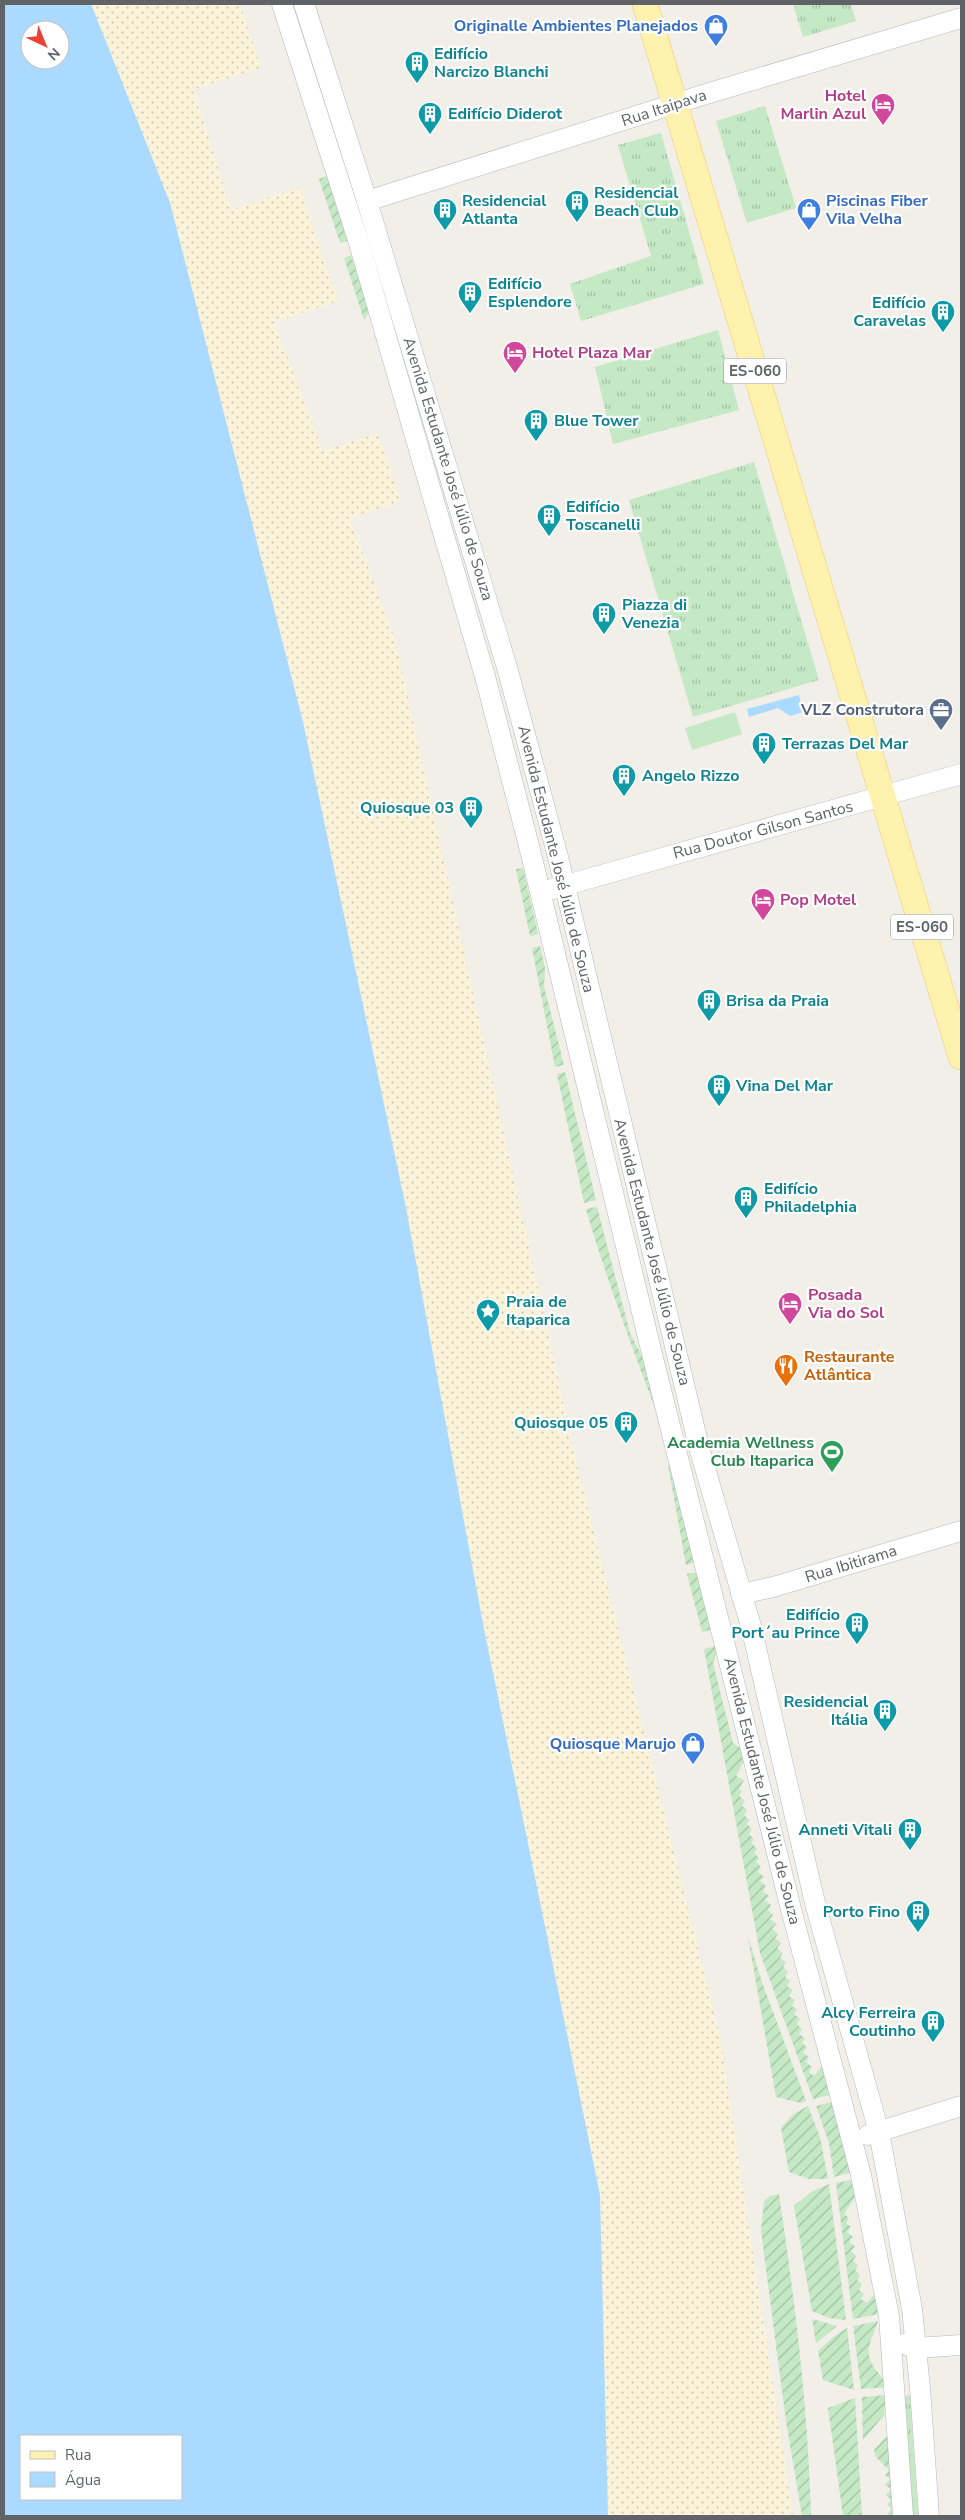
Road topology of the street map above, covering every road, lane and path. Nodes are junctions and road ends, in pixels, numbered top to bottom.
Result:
1 (282, 4) edge
2 (304, 4) edge
3 (645, 4) edge
4 (961, 18) edge
5 (676, 105) junction
6 (367, 201) junction
7 (961, 774) edge
8 (883, 797) junction
9 (564, 885) junction
10 (540, 892) junction
11 (961, 1057) edge
12 (961, 1531) edge
13 (741, 1594) junction
14 (961, 2106) edge
15 (879, 2132) junction
16 (852, 2140) junction
17 (889, 2316) junction
18 (961, 2345) edge
19 (916, 2348) junction
20 (903, 2516) edge
21 (929, 2516) edge

1 - 10 street, Avenida Estudante José Júlio de Souza
2 - 6 street, Avenida Estudante José Júlio de Souza
3 - 5 main road, ES-060
4 - 5 street, Rua Itaipava
5 - 6 street, Rua Itaipava
5 - 8 main road, ES-060
6 - 9 street, Avenida Estudante José Júlio de Souza
7 - 8 street, Rua Doutor Gilson Santos
8 - 9 street, Rua Doutor Gilson Santos
8 - 11 main road, ES-060
9 - 10 street, Rua Doutor Gilson Santos
9 - 13 street, Avenida Estudante José Júlio de Souza
10 - 16 street, Avenida Estudante José Júlio de Souza
12 - 13 street, Rua Ibitirama
13 - 15 street, Avenida Estudante José Júlio de Souza
14 - 15 street
15 - 16 street
15 - 19 street, Avenida Estudante José Júlio de Souza
16 - 17 street, Avenida Estudante José Júlio de Souza
17 - 19 street
17 - 20 street, Avenida Estudante José Júlio de Souza
18 - 19 street
19 - 21 street, Avenida Estudante José Júlio de Souza

